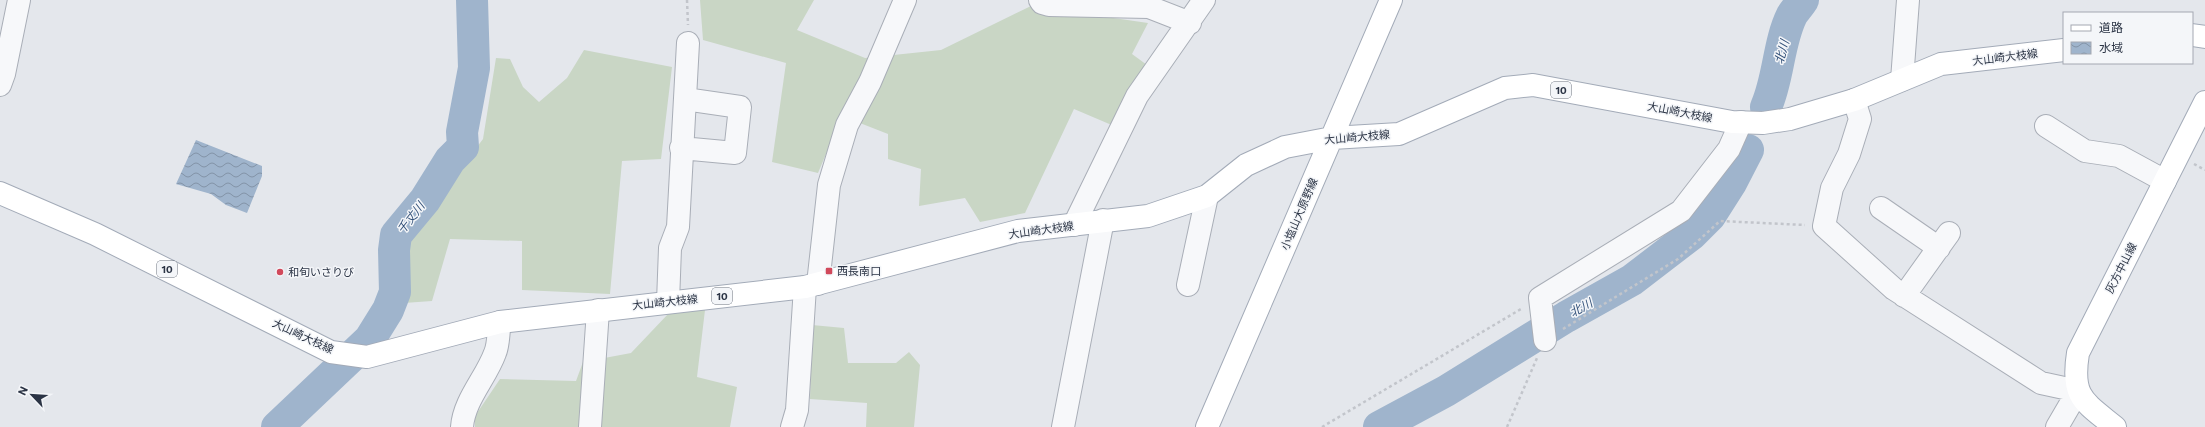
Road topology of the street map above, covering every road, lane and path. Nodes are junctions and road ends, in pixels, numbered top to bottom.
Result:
1 (19, 0) edge
2 (905, 0) edge
3 (1040, 0) edge
4 (1204, 0) edge
5 (1391, 0) edge
6 (1908, 0) edge
7 (1190, 23) junction
8 (2193, 35) edge
9 (2205, 37) edge
10 (688, 43) dead end
11 (2063, 50) edge
12 (1902, 80) junction
13 (0, 85) edge
14 (685, 99) junction
15 (1854, 100) junction
16 (2205, 102) edge
17 (1742, 122) junction
18 (2046, 126) dead end
19 (1332, 138) junction
20 (681, 148) junction
21 (2165, 181) junction
22 (0, 194) edge
23 (1207, 196) junction
24 (1881, 208) dead end
25 (1103, 220) junction
26 (1074, 225) junction
27 (1824, 226) junction
28 (1188, 285) dead end
29 (812, 286) junction
30 (1904, 296) junction
31 (1540, 298) junction
32 (668, 302) junction
33 (598, 310) junction
34 (500, 322) junction
35 (1545, 340) junction
36 (2078, 391) junction
37 (462, 427) edge
38 (590, 427) edge
39 (792, 427) edge
40 (1063, 427) edge
41 (1207, 427) edge
42 (1322, 427) edge
43 (1507, 427) edge
44 (2057, 427) edge
45 (2115, 427) edge

1 - 13 street
2 - 29 street
3 - 7 street
4 - 7 street
5 - 19 main road, 小塩山大原野線
6 - 12 street
7 - 26 street
8 - 9 main road
10 - 14 street
11 - 12 main road, 大山崎大枝線 / 10
12 - 15 main road, 大山崎大枝線 / 10
14 - 20 street
14 - 20 street
15 - 17 main road, 大山崎大枝線 / 10
15 - 27 street
16 - 21 main road, 灰方中山線
17 - 19 main road, 大山崎大枝線 / 10
17 - 31 street
18 - 21 street
19 - 23 main road, 大山崎大枝線 / 10
19 - 41 main road, 小塩山大原野線
20 - 32 street
21 - 36 main road, 灰方中山線
22 - 34 main road, 大山崎大枝線 / 10
23 - 25 main road, 大山崎大枝線 / 10
23 - 28 street
24 - 30 street
25 - 26 main road, 大山崎大枝線 / 10
25 - 40 street
26 - 29 main road, 大山崎大枝線 / 10
27 - 30 street
27 - 35 path
29 - 32 main road, 大山崎大枝線 / 10
29 - 39 street
30 - 36 street
31 - 35 street
31 - 42 path
32 - 33 main road, 大山崎大枝線 / 10
33 - 34 main road, 大山崎大枝線 / 10
33 - 38 street
34 - 37 street
35 - 43 path
36 - 44 street
36 - 45 main road, 灰方中山線

